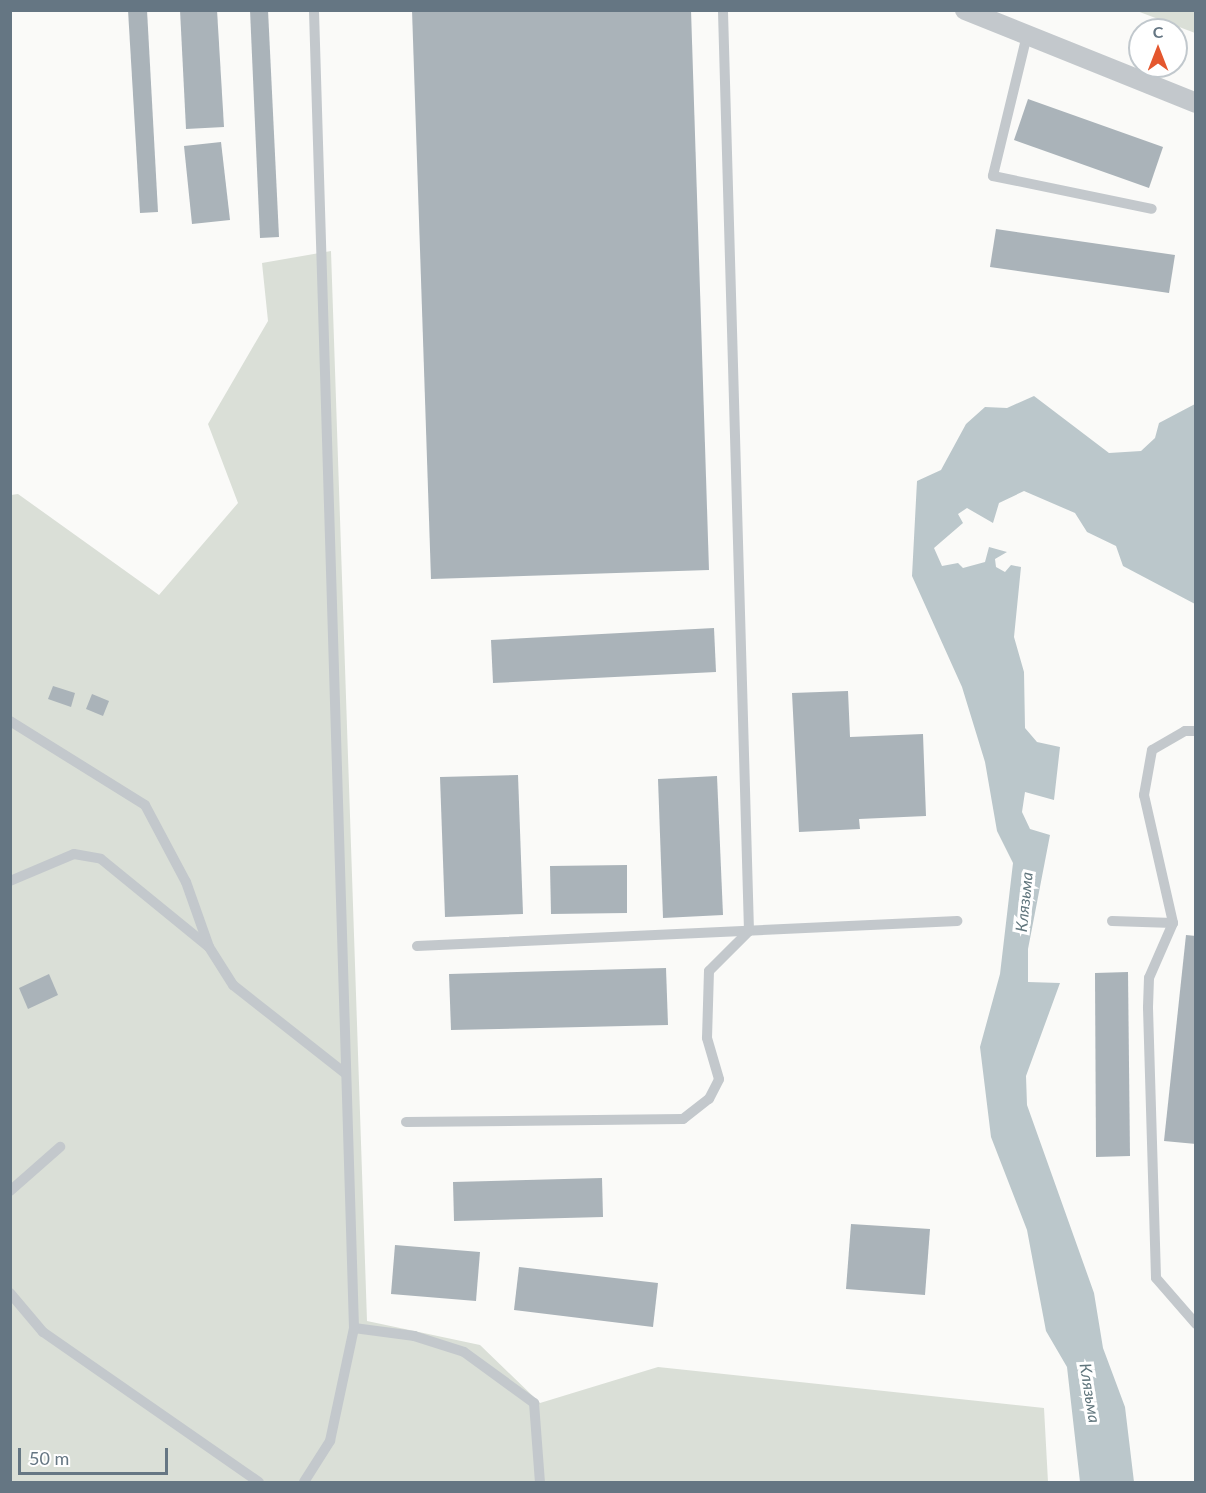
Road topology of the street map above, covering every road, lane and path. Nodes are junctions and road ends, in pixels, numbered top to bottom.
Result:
1 (314, 10) edge
2 (723, 10) edge
3 (965, 10) edge
4 (1027, 35) junction
5 (1196, 103) edge
6 (1152, 209) dead end
7 (10, 722) edge
8 (1196, 731) edge
9 (10, 881) edge
10 (957, 921) dead end
11 (1112, 921) dead end
12 (1173, 923) junction
13 (748, 931) junction
14 (417, 946) dead end
15 (209, 947) junction
16 (345, 1073) junction
17 (406, 1122) dead end
18 (60, 1147) dead end
19 (10, 1191) edge
20 (10, 1293) edge
21 (1196, 1324) edge
22 (354, 1328) junction
23 (259, 1482) edge
24 (304, 1482) edge
25 (540, 1482) edge

1 - 16 lane
2 - 13 lane
3 - 4 street
4 - 5 street
4 - 6 lane
7 - 15 lane
8 - 12 lane
9 - 15 lane
10 - 13 lane
11 - 12 lane
12 - 21 lane
13 - 14 lane
13 - 17 lane
15 - 16 lane
16 - 22 lane
18 - 19 lane
20 - 23 lane
22 - 24 lane
22 - 25 lane

